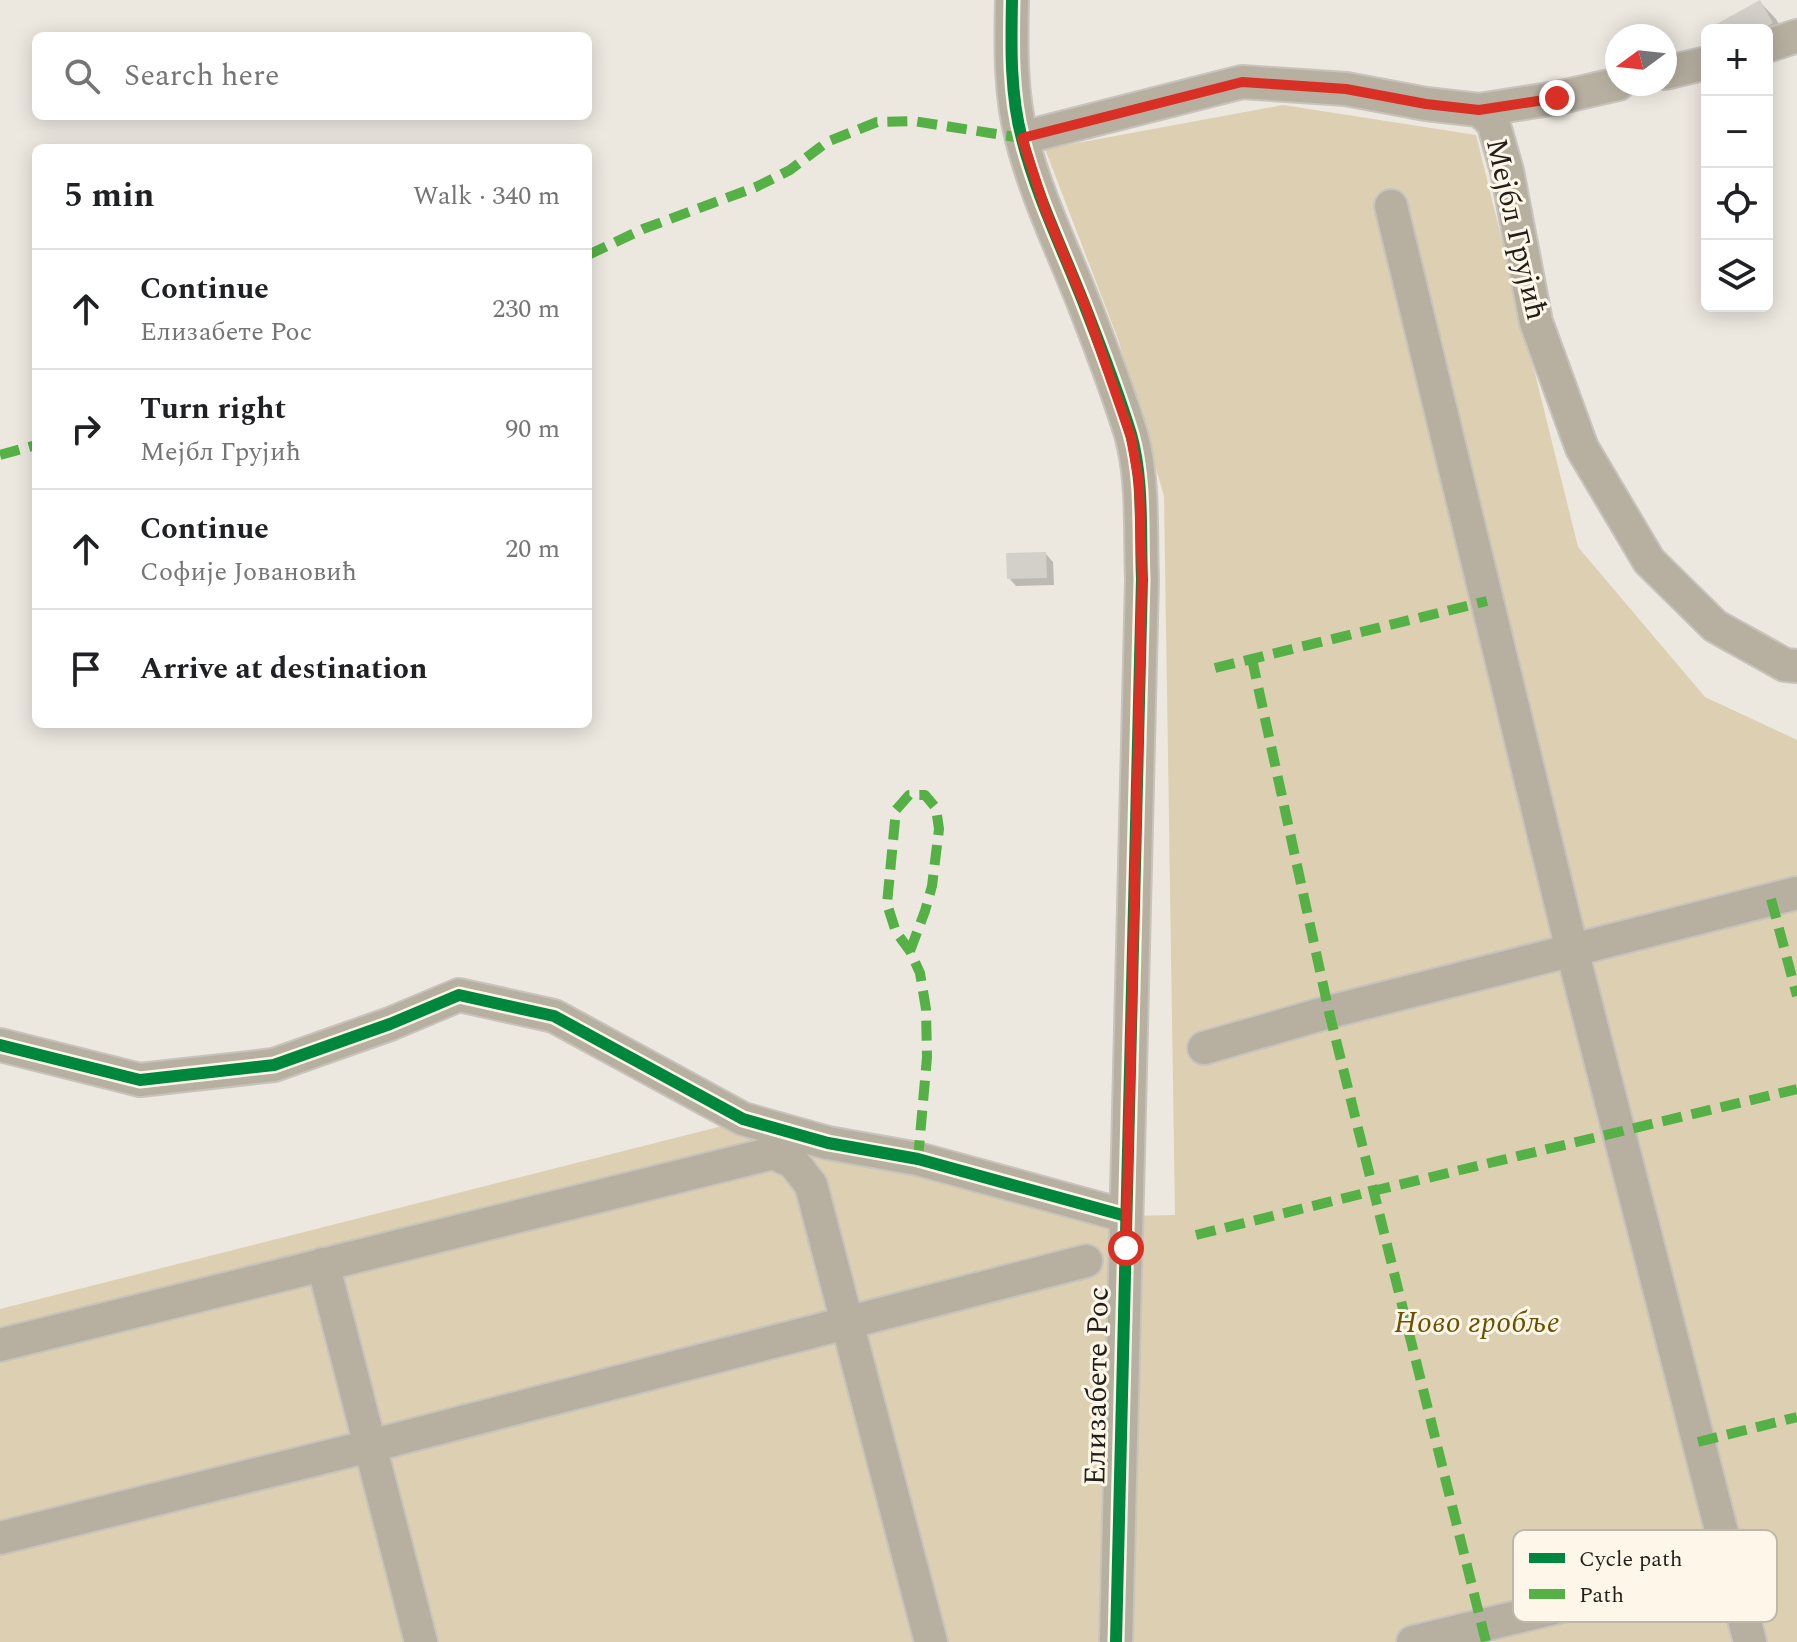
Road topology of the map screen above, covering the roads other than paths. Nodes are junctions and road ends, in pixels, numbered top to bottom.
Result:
1 (1012, 0) edge
2 (1797, 36) edge
3 (1773, 44) edge
4 (1701, 64) edge
5 (1677, 70) edge
6 (1605, 87) edge
7 (1479, 110) junction
8 (1022, 138) junction
9 (1391, 206) dead end
10 (1797, 666) edge
11 (1797, 893) edge
12 (1572, 950) junction
13 (0, 1045) edge
14 (1204, 1048) dead end
15 (1126, 1216) junction
16 (1086, 1261) dead end
17 (323, 1264) junction
18 (849, 1324) junction
19 (0, 1345) edge
20 (370, 1446) junction
21 (1720, 1530) edge
22 (0, 1538) edge
23 (1513, 1618) edge
24 (1744, 1622) edge
25 (421, 1642) edge
26 (931, 1642) edge
27 (1116, 1642) edge
28 (1413, 1642) edge
29 (1750, 1642) edge

1 - 8 street, Елизабете Рос
2 - 3 street
4 - 5 street
6 - 7 street
7 - 8 street, Мејбл Грујић
7 - 10 street, Мејбл Грујић
8 - 15 street, Елизабете Рос
9 - 12 street
11 - 12 street
12 - 14 street
12 - 21 street
13 - 15 street
15 - 27 street, Елизабете Рос
16 - 18 street
17 - 18 street
17 - 19 street
17 - 20 street
18 - 20 street
18 - 26 street
20 - 22 street
20 - 25 street
23 - 28 street
24 - 29 street

